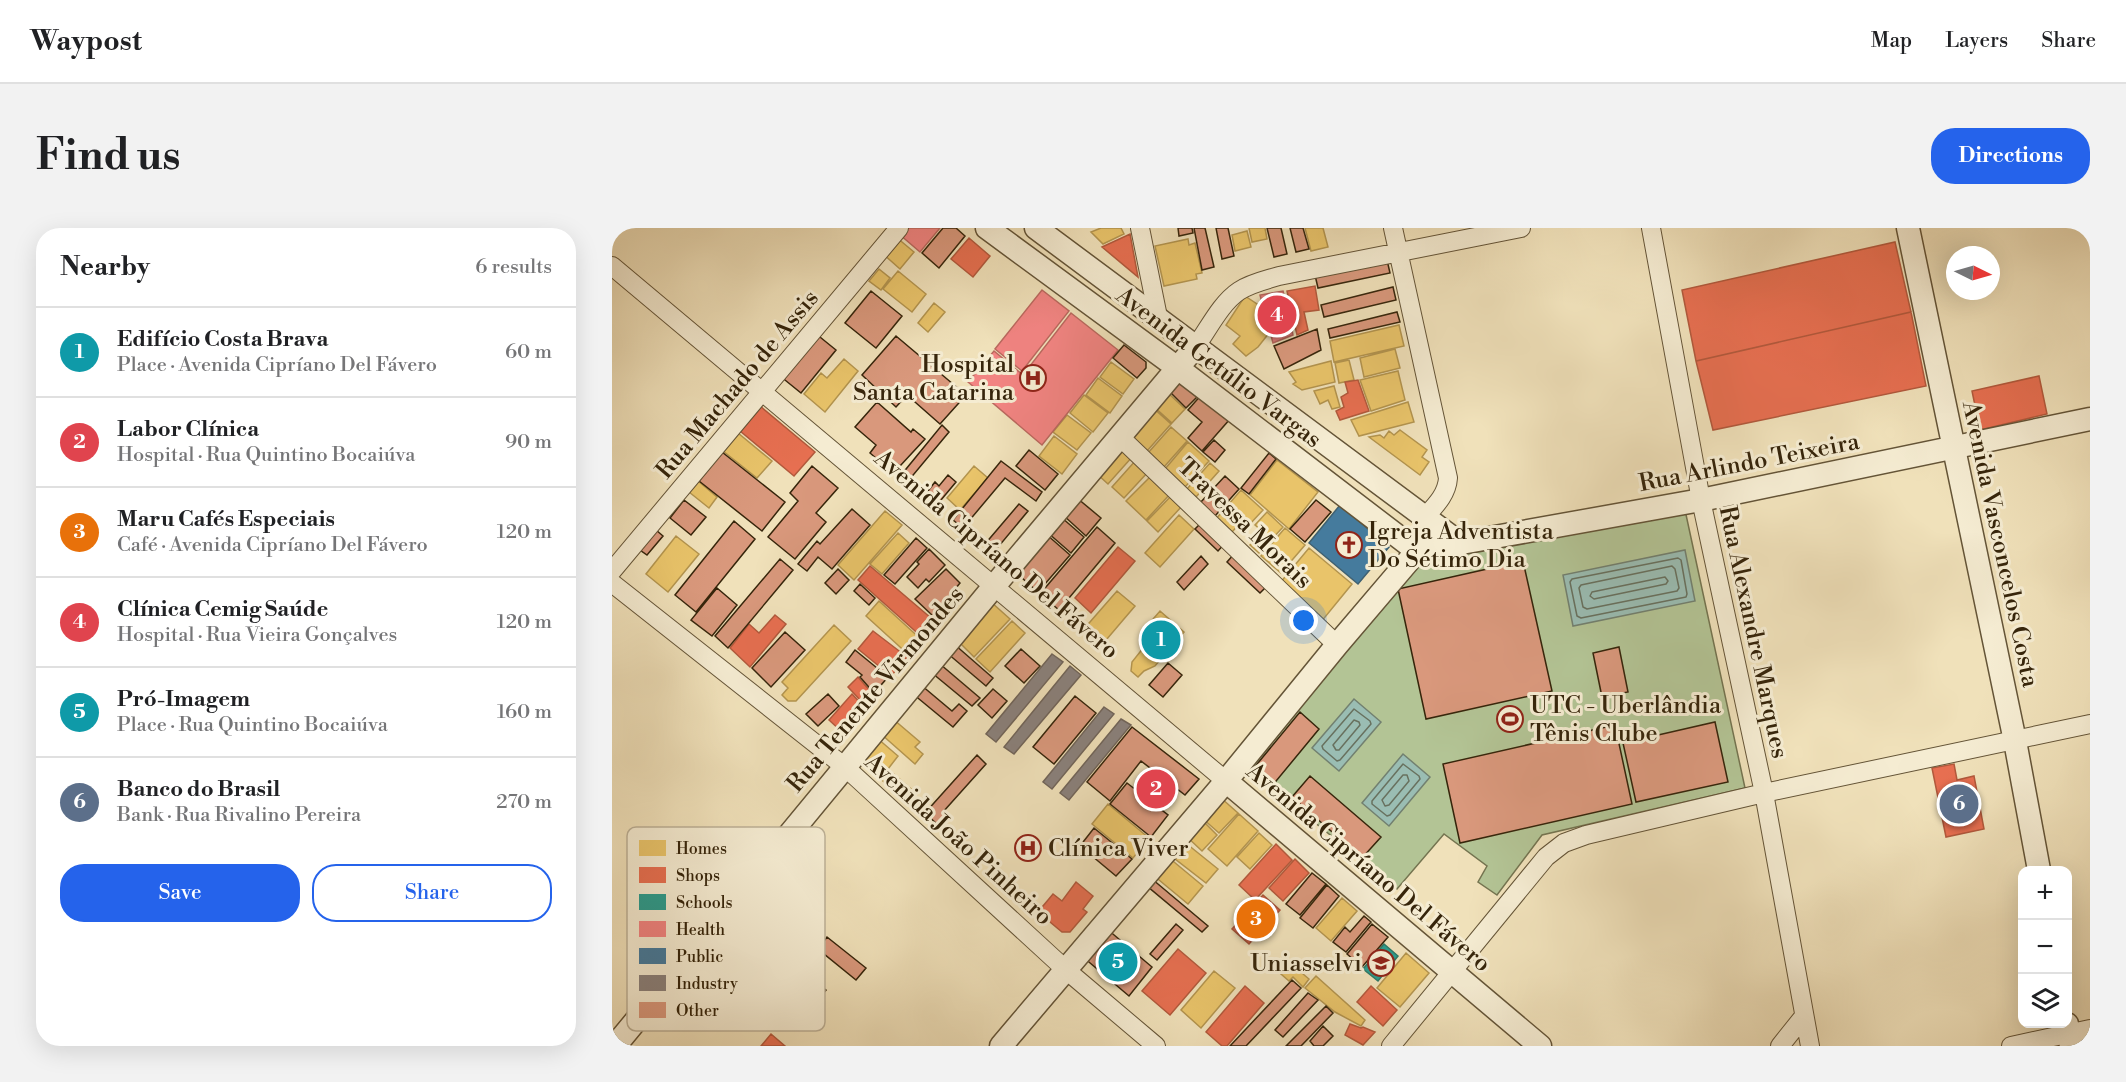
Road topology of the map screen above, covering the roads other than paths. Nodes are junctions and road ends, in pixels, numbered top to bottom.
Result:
1 (899, 228) edge
2 (987, 228) edge
3 (1036, 228) edge
4 (1140, 228) edge
5 (1394, 228) edge
6 (1521, 228) edge
7 (1651, 228) edge
8 (1908, 228) edge
9 (1399, 252) junction
10 (612, 266) edge
11 (1158, 317) junction
12 (1196, 346) junction
13 (1179, 369) junction
14 (761, 392) junction
15 (2090, 419) edge
16 (1300, 424) junction
17 (1119, 436) junction
18 (1281, 446) junction
19 (1953, 449) junction
20 (1701, 500) junction
21 (1425, 517) junction
22 (1461, 544) junction
23 (1418, 551) junction
24 (612, 571) edge
25 (612, 583) edge
26 (995, 585) junction
27 (1337, 645) junction
28 (2090, 724) edge
29 (2015, 741) junction
30 (845, 767) junction
31 (1226, 781) junction
32 (1764, 793) junction
33 (796, 827) edge
34 (2038, 866) edge
35 (1065, 969) junction
36 (1452, 972) junction
37 (1804, 1016) junction
38 (627, 1031) edge
39 (2074, 1033) edge
40 (615, 1046) edge
41 (1001, 1046) edge
42 (1156, 1046) edge
43 (1391, 1046) edge
44 (1540, 1046) edge
45 (1780, 1046) edge
46 (1810, 1046) edge
47 (2011, 1046) edge

1 - 14 street, Rua Machado de Assis
2 - 13 street, Avenida Getúlio Vargas
3 - 11 street, Avenida Getúlio Vargas
4 - 11 street
5 - 9 street
6 - 9 street
7 - 20 street, Rua Alexandre Marques
8 - 19 street, Avenida Vasconcelos Costa
9 - 12 street
9 - 21 street
10 - 14 street, Avenida Cipríano Del Fávero
11 - 12 street, Avenida Getúlio Vargas
12 - 13 street, Rua Tenente Virmondes
12 - 16 street, Avenida Getúlio Vargas
13 - 17 street, Rua Tenente Virmondes
13 - 18 street, Avenida Getúlio Vargas
14 - 24 street, Rua Machado de Assis
14 - 26 street, Avenida Cipríano Del Fávero
15 - 19 street, Rua Arlindo Teixeira
16 - 18 street
16 - 21 street, Avenida Getúlio Vargas
17 - 26 street, Rua Tenente Virmondes
17 - 27 street, Travessa Morais
18 - 23 street, Avenida Getúlio Vargas
19 - 20 street, Rua Arlindo Teixeira
19 - 29 street, Avenida Vasconcelos Costa
20 - 22 street, Rua Arlindo Teixeira
20 - 32 street, Rua Alexandre Marques
21 - 22 street, Avenida Getúlio Vargas
22 - 23 street, Rua Arlindo Teixeira
23 - 27 street
25 - 30 street, Avenida João Pinheiro
26 - 30 street, Rua Tenente Virmondes
26 - 31 street, Avenida Cipríano Del Fávero
27 - 31 street
28 - 29 street
29 - 32 street
29 - 34 street, Avenida Vasconcelos Costa
30 - 33 street, Rua Tenente Virmondes
30 - 35 street, Avenida João Pinheiro
31 - 35 street
31 - 36 street, Avenida Cipríano Del Fávero
32 - 36 street
32 - 37 street, Rua Alexandre Marques
35 - 41 street
35 - 42 street, Avenida João Pinheiro
36 - 43 street
36 - 44 street, Avenida Cipríano Del Fávero
37 - 45 street
37 - 46 street, Rua Alexandre Marques
38 - 40 street, Rua Tenente Virmondes
39 - 47 street

